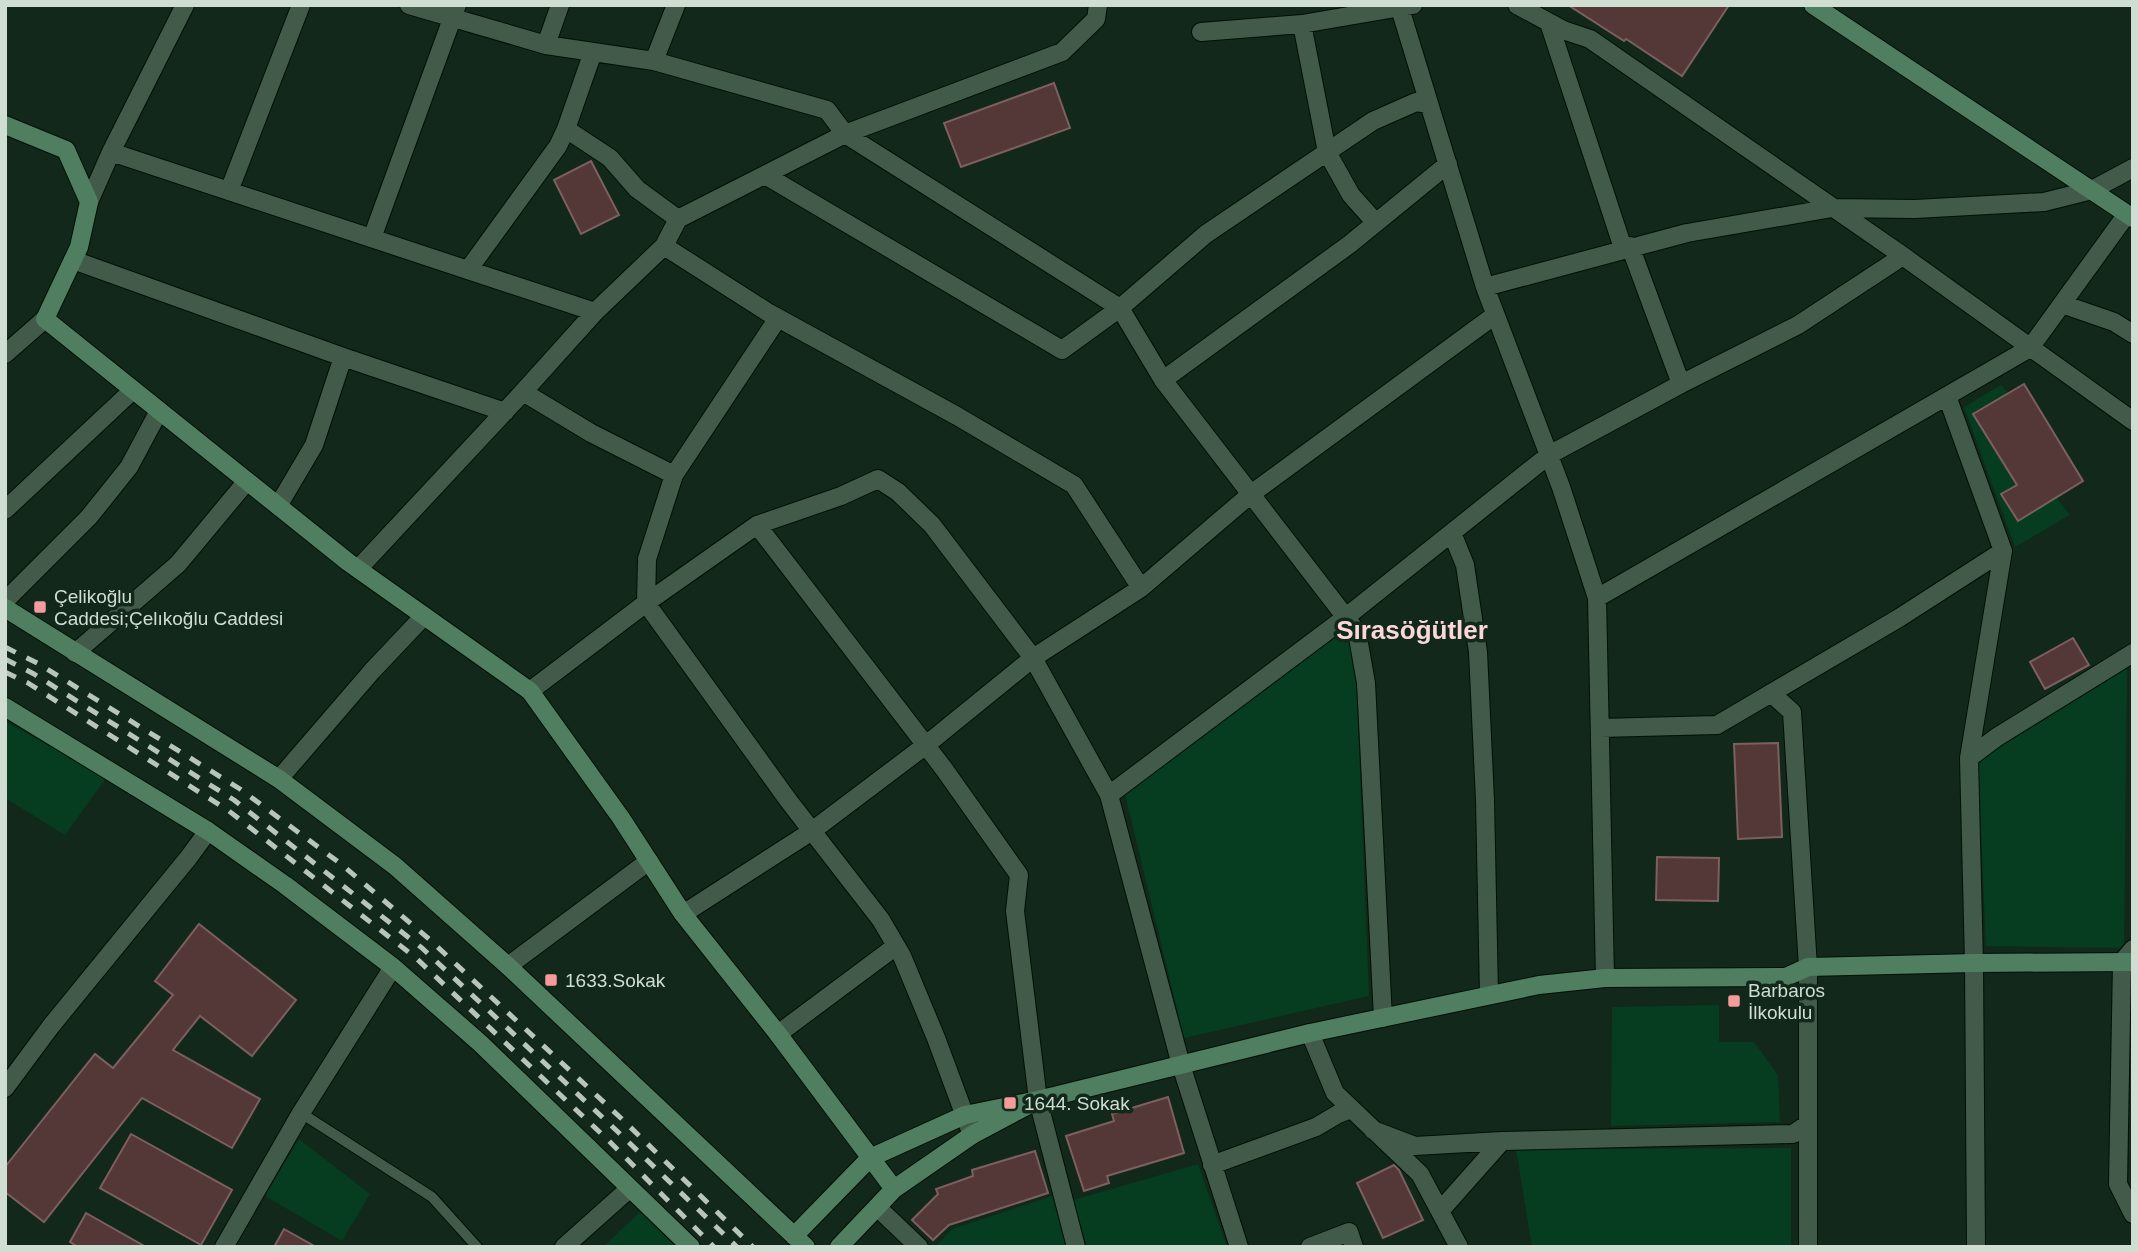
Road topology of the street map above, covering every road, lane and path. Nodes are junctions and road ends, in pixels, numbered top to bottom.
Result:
1 (185, 5) edge
2 (302, 5) edge
3 (410, 5) edge
4 (560, 5) edge
5 (676, 5) edge
6 (1091, 5) edge
7 (1517, 5) edge
8 (1812, 5) edge
9 (1098, 6) edge
10 (1404, 6) edge
11 (455, 12) edge
12 (1549, 23) junction
13 (1302, 24) junction
14 (1201, 32) dead end
15 (546, 45) junction
16 (593, 52) junction
17 (654, 61) junction
18 (1429, 104) junction
19 (5, 125) edge
20 (566, 129) junction
21 (845, 134) junction
22 (111, 152) junction
23 (1327, 152) junction
24 (1448, 164) junction
25 (2133, 168) edge
26 (765, 175) junction
27 (2092, 190) junction
28 (229, 191) junction
29 (89, 202) junction
30 (1832, 208) junction
31 (2130, 216) edge
32 (678, 219) junction
33 (1376, 223) junction
34 (372, 238) junction
35 (664, 246) junction
36 (1627, 247) junction
37 (1903, 256) junction
38 (73, 260) junction
39 (468, 270) junction
40 (1485, 287) junction
41 (2062, 304) junction
42 (1120, 308) junction
43 (595, 312) junction
44 (1495, 315) junction
45 (778, 318) junction
46 (45, 319) junction
47 (2133, 334) edge
48 (2030, 348) junction
49 (5, 354) edge
50 (343, 357) junction
51 (1163, 380) junction
52 (1681, 384) junction
53 (133, 390) junction
54 (523, 393) junction
55 (1947, 396) junction
56 (159, 411) junction
57 (505, 412) junction
58 (2133, 421) edge
59 (1549, 455) junction
60 (674, 475) junction
61 (247, 481) junction
62 (1251, 494) junction
63 (278, 506) junction
64 (5, 510) edge
65 (757, 525) junction
66 (1452, 533) junction
67 (2003, 551) junction
68 (358, 569) junction
69 (1141, 588) junction
70 (1597, 598) junction
71 (5, 601) edge
72 (646, 603) junction
73 (5, 608) edge
74 (424, 616) junction
75 (1346, 617) junction
76 (75, 653) junction
77 (2133, 653) edge
78 (1033, 658) junction
79 (530, 691) junction
80 (1771, 693) junction
81 (5, 707) edge
82 (1600, 728) junction
83 (926, 745) junction
84 (1969, 758) junction
85 (279, 779) junction
86 (1109, 795) junction
87 (208, 831) junction
88 (812, 831) junction
89 (649, 862) junction
90 (682, 914) junction
91 (896, 946) junction
92 (2129, 958) edge
93 (1974, 963) junction
94 (508, 966) junction
95 (393, 967) junction
96 (1808, 967) junction
97 (1605, 978) junction
98 (1489, 995) junction
99 (1383, 1018) junction
100 (1310, 1033) junction
101 (778, 1034) junction
102 (1181, 1065) junction
103 (5, 1088) edge
104 (1038, 1100) junction
105 (1351, 1109) junction
106 (300, 1113) junction
107 (965, 1115) junction
108 (1808, 1124) junction
109 (1373, 1130) junction
110 (972, 1135) junction
111 (1502, 1141) junction
112 (870, 1158) junction
113 (1212, 1165) junction
114 (628, 1189) junction
115 (894, 1189) junction
116 (877, 1207) junction
117 (1440, 1211) junction
118 (2133, 1214) edge
119 (800, 1241) edge
120 (224, 1247) edge
121 (477, 1247) edge
122 (564, 1247) edge
123 (691, 1247) edge
124 (839, 1247) edge
125 (919, 1247) edge
126 (1076, 1247) edge
127 (1239, 1247) edge
128 (1310, 1247) edge
129 (1354, 1247) edge
130 (1459, 1247) edge
131 (1808, 1247) edge
132 (1976, 1247) edge

1 - 22 street
2 - 28 street
3 - 11 street
4 - 15 street
5 - 17 street
6 - 9 street
7 - 12 street
8 - 27 street
9 - 21 street
10 - 13 street
10 - 18 street
11 - 15 street
11 - 34 street
12 - 30 street
12 - 36 street
13 - 14 street
13 - 23 street
15 - 16 street
16 - 17 street
16 - 20 street
17 - 21 street
18 - 23 street
18 - 24 street
19 - 29 street
20 - 32 street
20 - 39 street
21 - 26 street
21 - 42 street
22 - 28 street
22 - 29 street
23 - 33 street
23 - 42 street
24 - 33 street
24 - 40 street
25 - 27 street
26 - 32 street
26 - 42 street
27 - 30 street
27 - 31 street
28 - 34 street
29 - 38 street
30 - 36 street
30 - 37 street
31 - 41 street
32 - 35 street
33 - 51 street
34 - 39 street
35 - 43 street
35 - 45 street
36 - 40 street
36 - 52 street
37 - 48 street
37 - 52 street
38 - 46 street
38 - 50 street
39 - 43 street
40 - 44 street
41 - 47 street
41 - 48 street
42 - 51 street
43 - 54 street
44 - 59 street
44 - 62 street
45 - 60 street
45 - 69 street
46 - 49 street
46 - 53 street
48 - 55 street
48 - 58 street
50 - 57 street
50 - 63 street
51 - 62 street
52 - 59 street
53 - 56 street
53 - 64 street
54 - 57 street
54 - 60 street
55 - 67 street
55 - 70 street
56 - 61 street
56 - 71 street
57 - 68 street
59 - 66 street
59 - 70 street
60 - 72 street
61 - 63 street
61 - 76 street
62 - 69 street
62 - 75 street
63 - 68 street
65 - 72 street
65 - 78 street
65 - 83 street
66 - 75 street
66 - 98 street
67 - 80 street
67 - 84 street
68 - 74 street
69 - 78 street
70 - 82 street
72 - 79 street
72 - 88 street
73 - 76 street
74 - 79 street
74 - 85 street
75 - 86 street
75 - 99 street
76 - 85 street
77 - 84 street
78 - 83 street
78 - 86 street
79 - 89 street
80 - 82 street
80 - 96 street
81 - 87 street
82 - 97 street
83 - 88 street
83 - 104 street
84 - 93 street
85 - 94 street
86 - 102 street
87 - 95 street
87 - 103 street
88 - 90 street
88 - 91 street
89 - 90 street
89 - 94 street
90 - 101 street
91 - 101 street
91 - 107 street
92 - 93 street
92 - 118 street
93 - 96 street
93 - 132 street
94 - 119 street
95 - 106 street
95 - 114 street
96 - 97 street
96 - 108 street
97 - 98 street
98 - 99 street
99 - 100 street
100 - 102 street
100 - 105 street
101 - 112 street
102 - 104 street
102 - 113 street
104 - 107 street
104 - 110 street
104 - 126 street
105 - 109 street
105 - 113 street
106 - 120 street
106 - 121 lane
107 - 110 street
107 - 112 street
108 - 111 street
108 - 131 street
109 - 111 street
109 - 117 street
110 - 115 street
111 - 117 street
112 - 115 street
112 - 119 street
113 - 127 street
114 - 122 street
114 - 123 street
115 - 116 street
116 - 124 street
116 - 125 street
117 - 130 street
128 - 129 street

